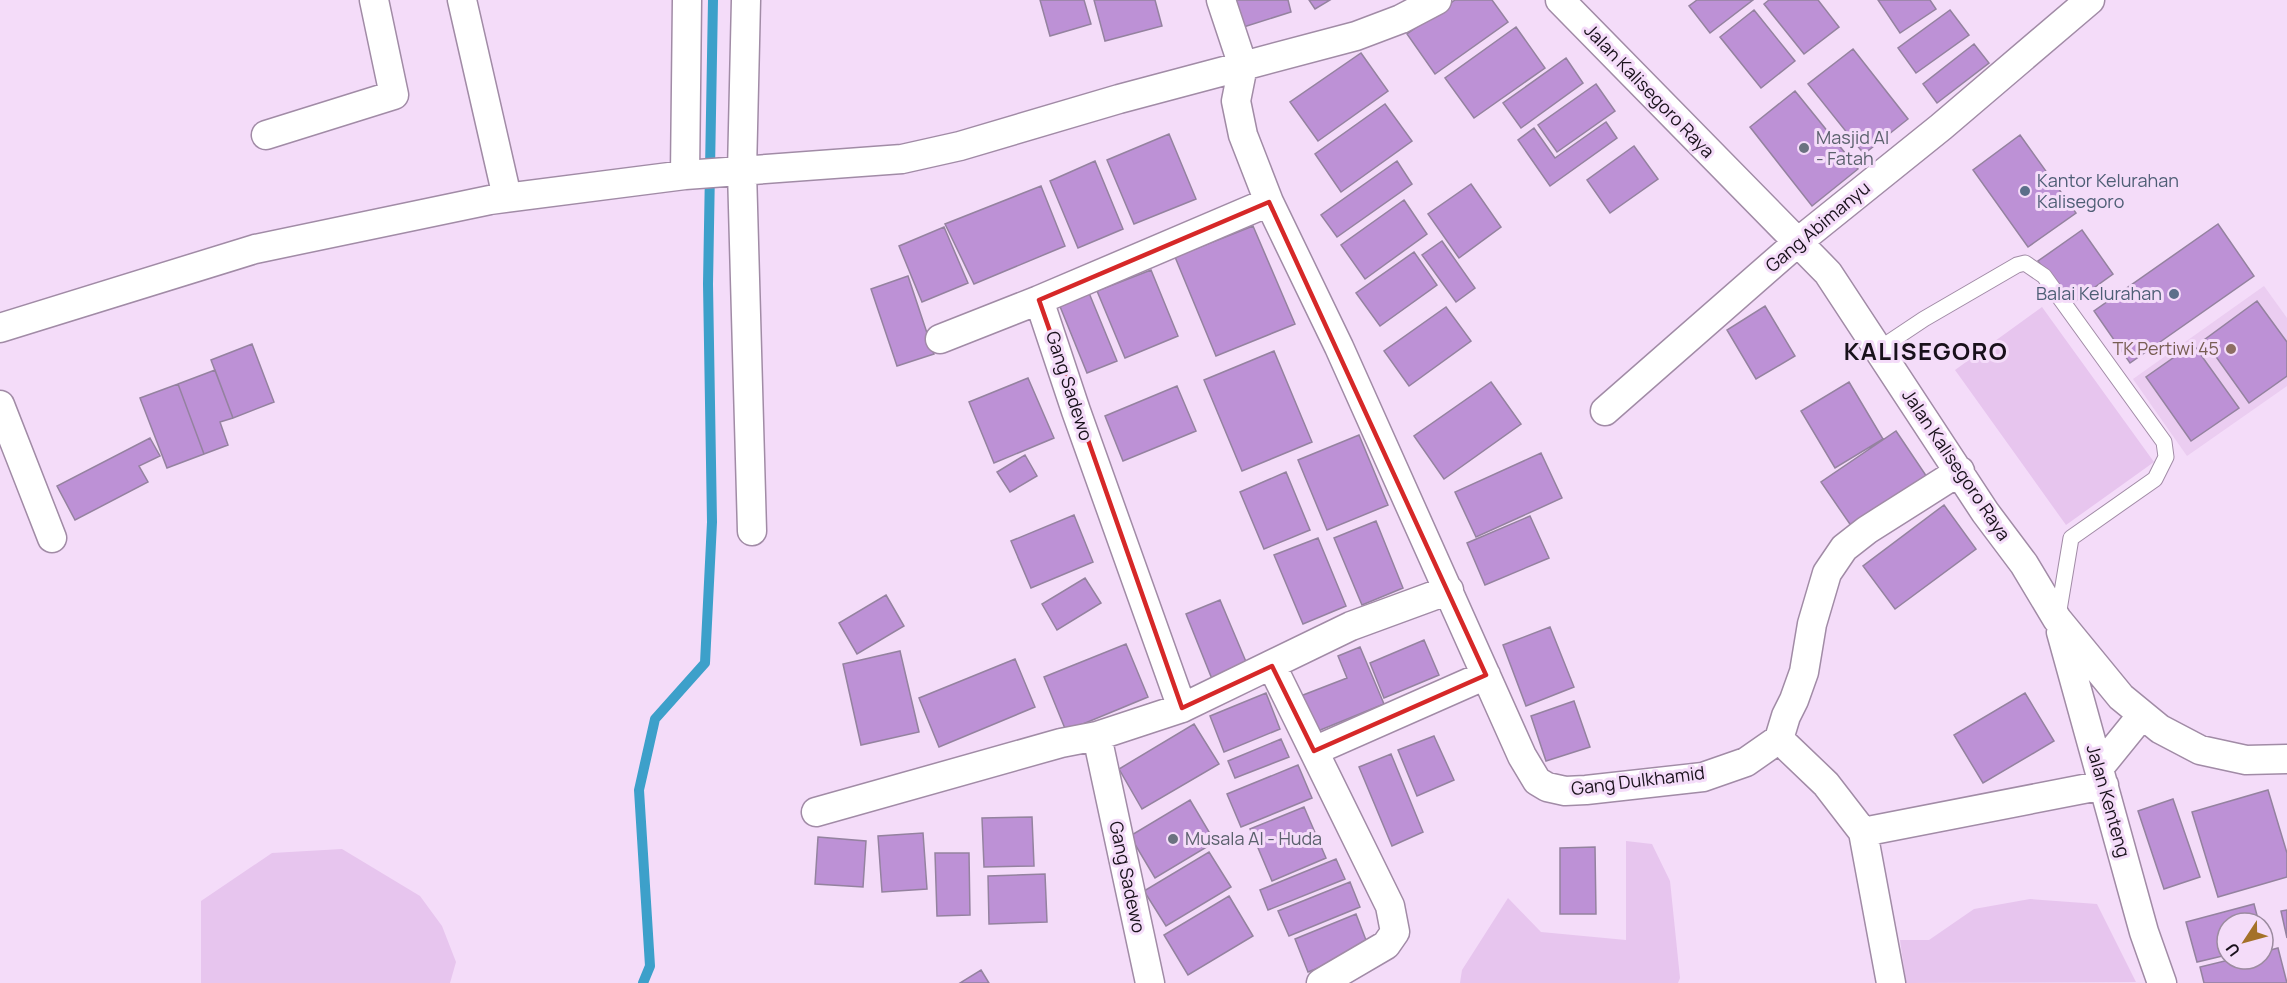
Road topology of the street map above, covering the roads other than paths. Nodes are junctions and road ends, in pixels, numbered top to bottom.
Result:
1 (374, 0) edge
2 (462, 0) edge
3 (687, 0) edge
4 (746, 0) edge
5 (1221, 0) edge
6 (1437, 0) edge
7 (1560, 0) edge
8 (2090, 0) edge
9 (1243, 66) junction
10 (266, 135) dead end
11 (741, 171) junction
12 (692, 174) junction
13 (507, 197) junction
14 (1269, 201) junction
15 (1798, 242) junction
16 (1039, 300) junction
17 (0, 328) edge
18 (940, 339) dead end
19 (1879, 349) junction
20 (0, 405) edge
21 (1605, 411) dead end
22 (1960, 471) junction
23 (752, 531) dead end
24 (52, 538) dead end
25 (1449, 590) junction
26 (2057, 619) junction
27 (1272, 666) junction
28 (1486, 675) junction
29 (1182, 708) junction
30 (2142, 715) junction
31 (1097, 736) junction
32 (1779, 739) junction
33 (1314, 751) junction
34 (2287, 759) edge
35 (2101, 776) junction
36 (816, 812) dead end
37 (1863, 832) junction
38 (1150, 983) edge
39 (1321, 983) edge
40 (1891, 983) edge
41 (2162, 983) edge

1 - 10 street
2 - 13 street
3 - 12 street
4 - 11 street
5 - 9 street
6 - 9 street
7 - 15 street, Jalan Kalisegoro Raya
8 - 15 street, Gang Abimanyu
9 - 11 street
9 - 14 street
11 - 12 street
11 - 23 street
12 - 13 street
13 - 17 street
14 - 16 street
14 - 25 street
15 - 19 street, Jalan Kalisegoro Raya
15 - 21 street, Gang Abimanyu
16 - 18 street
16 - 29 street, Gang Sadewo
19 - 22 street, Jalan Kalisegoro Raya
19 - 26 lane
20 - 24 street
22 - 26 street, Jalan Kalisegoro Raya
22 - 32 street
25 - 27 street
25 - 28 street
26 - 30 street, Jalan Kalisegoro Raya
26 - 35 street, Jalan Kenteng
27 - 29 street
27 - 33 street
28 - 32 street, Gang Dulkhamid
28 - 33 street
29 - 31 street
30 - 34 street, Jalan Kalisegoro Raya
30 - 35 street
31 - 36 street
31 - 38 street, Gang Sadewo
32 - 37 street
33 - 39 street
35 - 37 street
35 - 41 street, Jalan Kenteng
37 - 40 street

